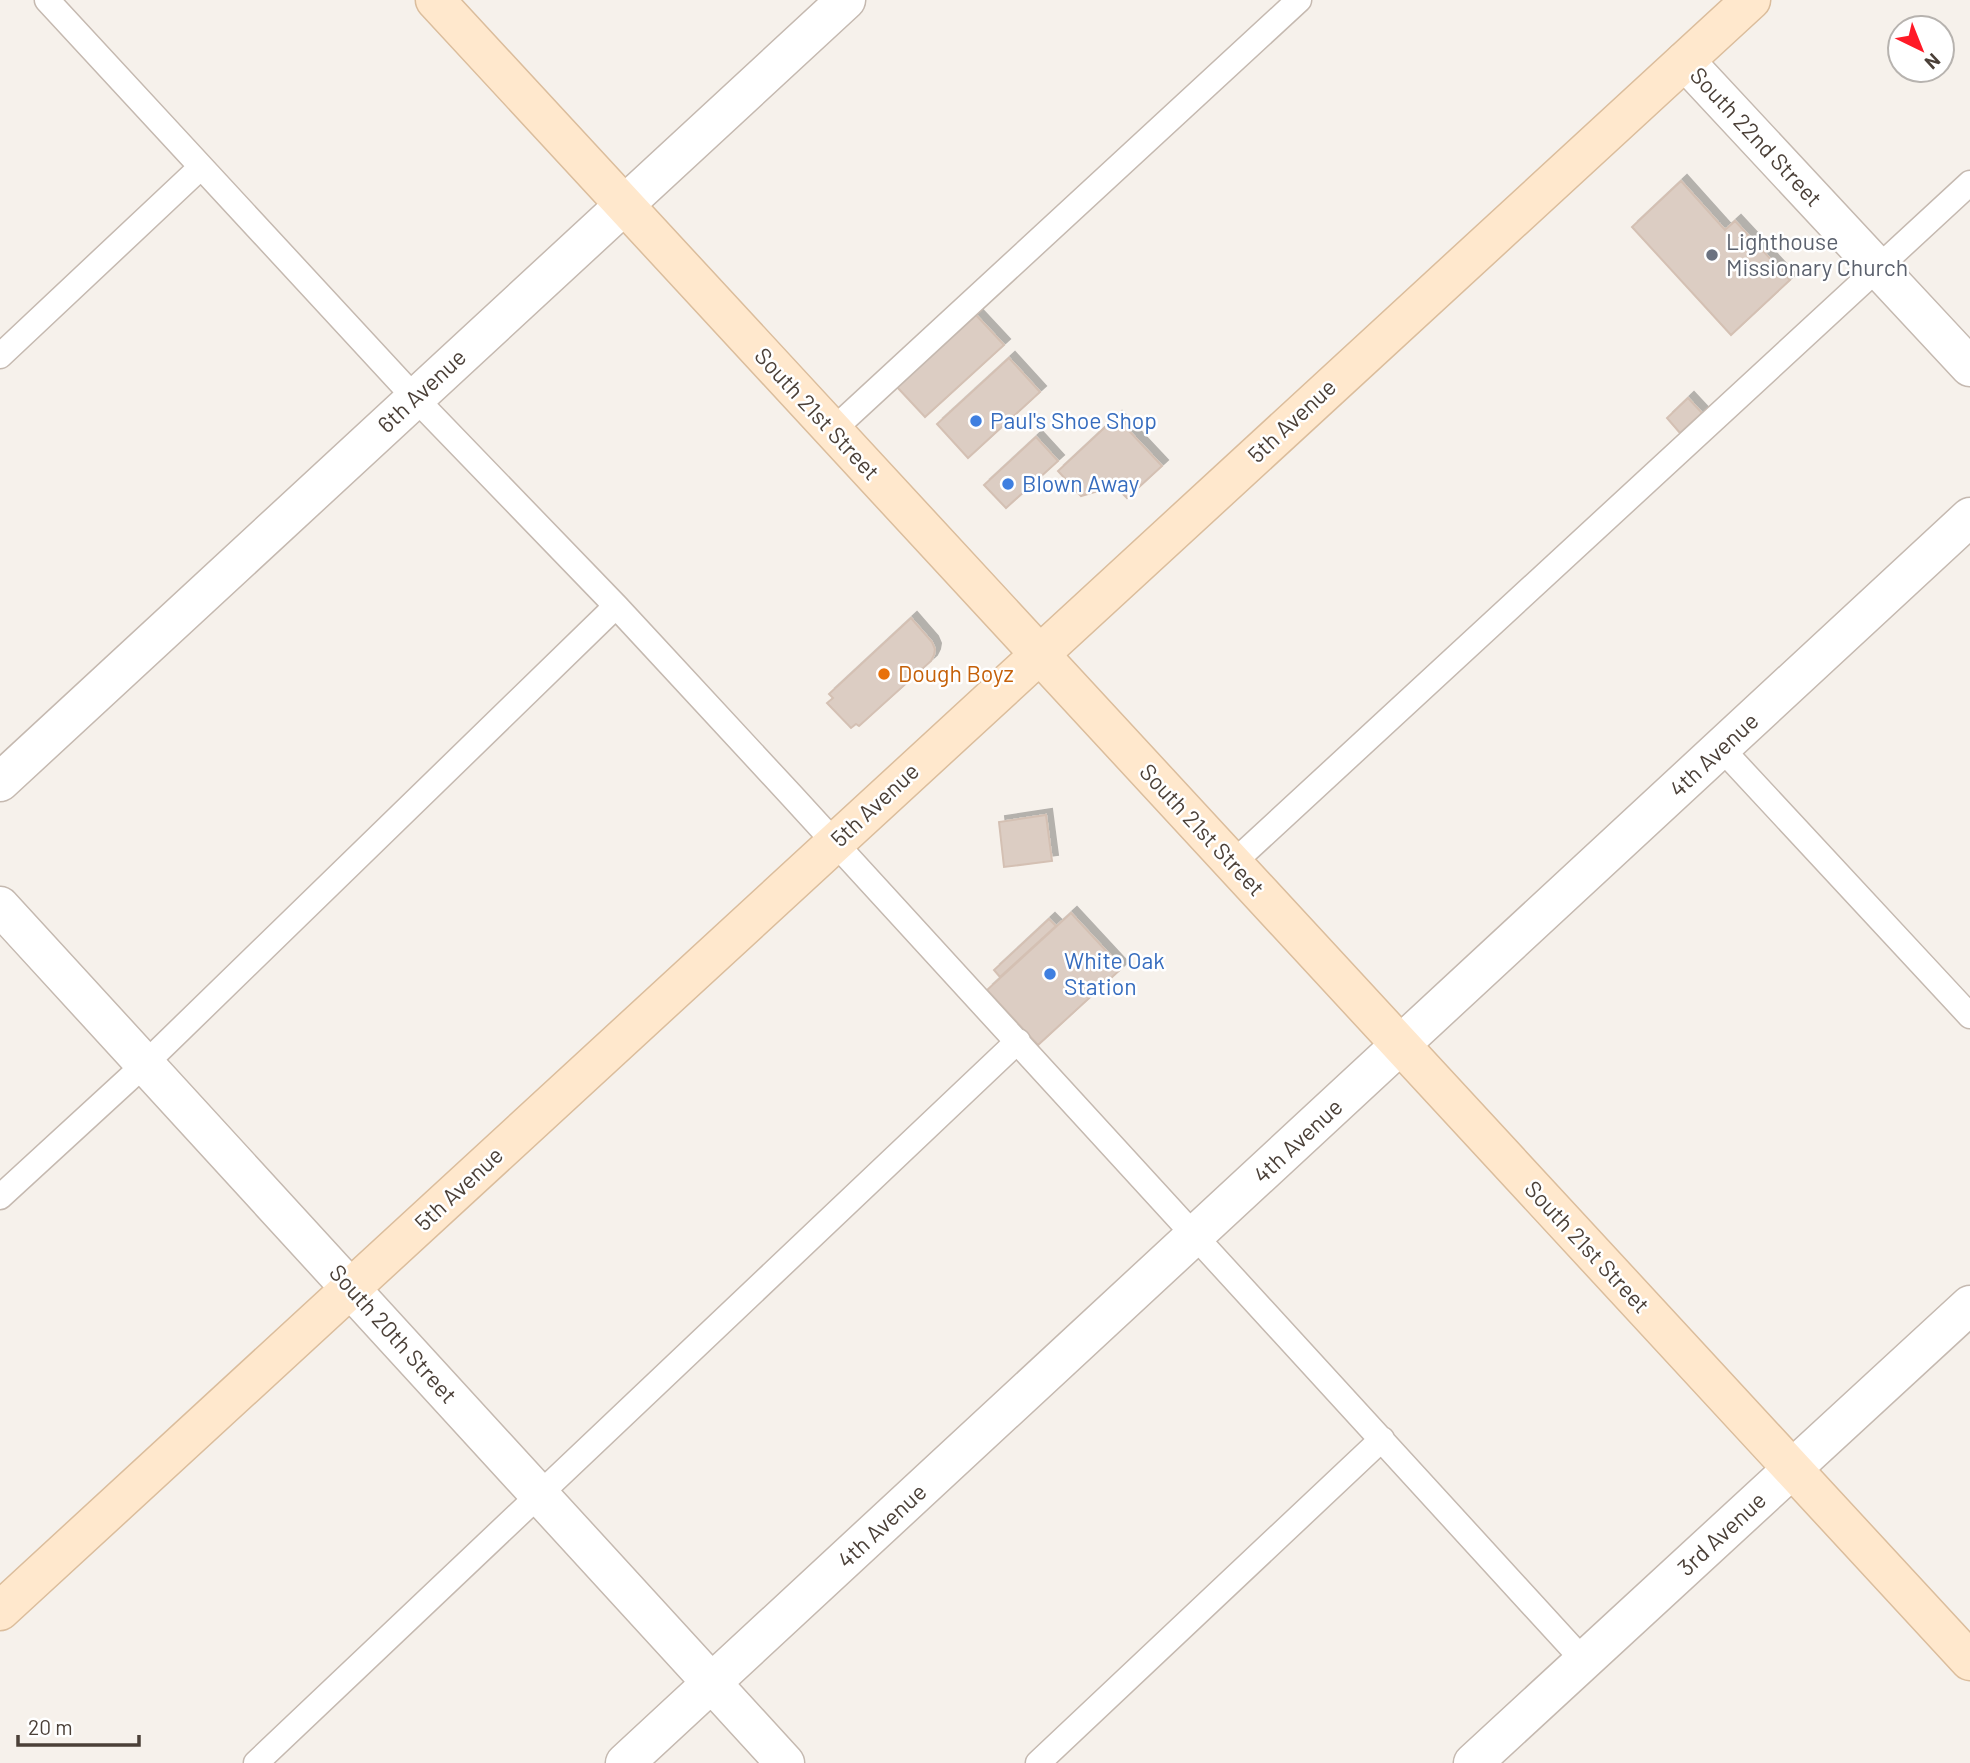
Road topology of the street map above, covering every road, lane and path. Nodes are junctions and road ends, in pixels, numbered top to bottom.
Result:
1 (47, 0) edge
2 (435, 0) edge
3 (846, 0) edge
4 (1299, 0) edge
5 (1751, 0) edge
6 (1685, 61) junction
7 (201, 167) junction
8 (1970, 183) edge
9 (624, 205) junction
10 (1877, 268) junction
11 (0, 356) edge
12 (1970, 367) edge
13 (415, 397) junction
14 (832, 430) junction
15 (1970, 517) edge
16 (617, 606) junction
17 (1038, 654) junction
18 (1721, 748) junction
19 (0, 782) edge
20 (835, 842) junction
21 (1233, 863) junction
22 (0, 906) edge
23 (1970, 1016) edge
24 (1018, 1041) junction
25 (1401, 1045) junction
26 (146, 1063) junction
27 (0, 1197) edge
28 (1196, 1235) junction
29 (351, 1288) junction
30 (1970, 1305) edge
31 (1382, 1439) junction
32 (1792, 1469) junction
33 (540, 1494) junction
34 (0, 1611) edge
35 (1584, 1661) junction
36 (1970, 1661) edge
37 (712, 1683) junction
38 (257, 1763) edge
39 (625, 1763) edge
40 (785, 1763) edge
41 (1038, 1763) edge
42 (1473, 1763) edge

1 - 7 lane
2 - 9 street, South 21st Street
3 - 9 street, 6th Avenue
4 - 14 lane
5 - 6 street, 5th Avenue
6 - 10 street, South 22nd Street
6 - 17 street, 5th Avenue
7 - 11 lane
7 - 13 lane
8 - 10 lane
9 - 13 street, 6th Avenue
9 - 14 street, South 21st Street
10 - 12 street, South 22nd Street
10 - 21 lane
13 - 16 lane
13 - 19 street, 6th Avenue
14 - 17 street, South 21st Street
15 - 18 street, 4th Avenue
16 - 20 lane
16 - 26 lane
17 - 20 street, 5th Avenue
17 - 21 street, South 21st Street
18 - 23 lane
18 - 25 street, 4th Avenue
20 - 24 lane
20 - 29 street, 5th Avenue
21 - 25 street, South 21st Street
22 - 26 street, South 20th Street
24 - 28 lane
24 - 33 lane
25 - 28 street, 4th Avenue
25 - 32 street, South 21st Street
26 - 27 lane
26 - 29 street, South 20th Street
28 - 31 lane
28 - 37 street, 4th Avenue
29 - 33 street, South 20th Street
29 - 34 street, 5th Avenue
30 - 32 street, 3rd Avenue
31 - 35 lane
31 - 41 lane
32 - 35 street, 3rd Avenue
32 - 36 street, South 21st Street
33 - 37 street, South 20th Street
33 - 38 lane
35 - 42 street, 3rd Avenue
37 - 39 street, 4th Avenue
37 - 40 street, South 20th Street

